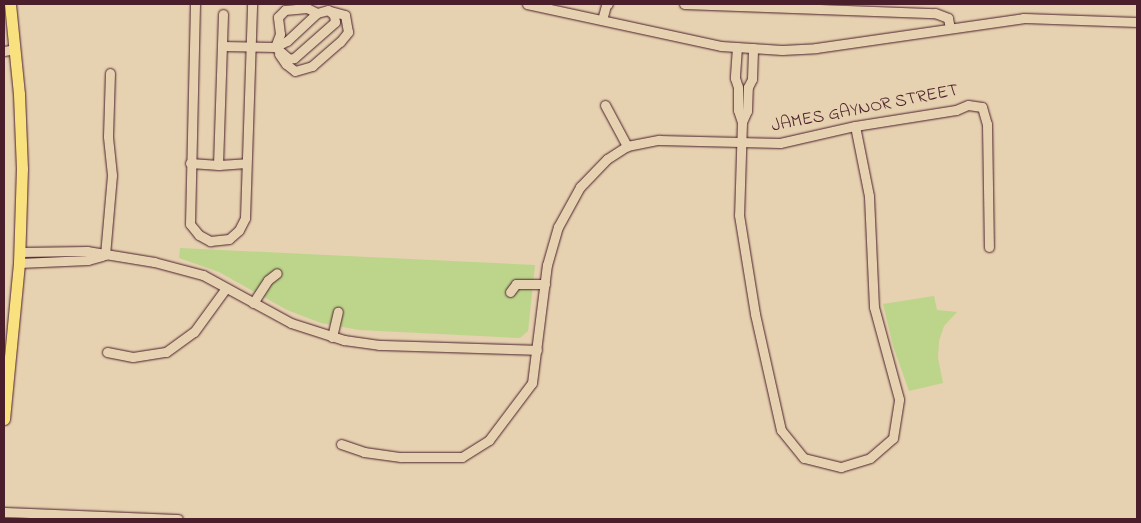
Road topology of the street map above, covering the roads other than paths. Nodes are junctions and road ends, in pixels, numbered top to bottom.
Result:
1 (10, 4) edge
2 (195, 4) edge
3 (252, 4) edge
4 (527, 4) edge
5 (608, 4) edge
6 (684, 4) edge
7 (330, 11) junction
8 (317, 13) junction
9 (223, 14) dead end
10 (602, 20) junction
11 (1137, 22) edge
12 (950, 28) junction
13 (222, 46) junction
14 (250, 46) junction
15 (275, 47) junction
16 (737, 47) junction
17 (753, 48) junction
18 (9, 50) edge
19 (110, 73) dead end
20 (743, 87) junction
21 (605, 104) dead end
22 (855, 126) junction
23 (742, 144) junction
24 (627, 146) junction
25 (190, 163) junction
26 (246, 163) junction
27 (218, 165) junction
28 (989, 247) dead end
29 (105, 255) junction
30 (19, 257) junction
31 (277, 273) dead end
32 (545, 284) junction
33 (226, 288) junction
34 (510, 292) dead end
35 (253, 303) junction
36 (338, 312) dead end
37 (332, 336) junction
38 (537, 350) junction
39 (107, 352) dead end
40 (4, 419) edge
41 (341, 444) dead end
42 (4, 512) edge
43 (178, 519) edge

1 - 18 main road
2 - 25 street
3 - 14 street
4 - 10 street
5 - 10 street
6 - 12 street
7 - 8 street
7 - 15 street
7 - 15 street
8 - 15 street
8 - 15 street
9 - 13 street
10 - 16 street
11 - 12 street
12 - 17 street
13 - 14 street
13 - 27 street
14 - 15 street
14 - 26 street
16 - 17 street
16 - 20 street
17 - 20 street
18 - 30 main road
19 - 29 street
20 - 23 street
21 - 24 street
22 - 23 street, JAMES GAYNOR STREET
22 - 23 street
22 - 28 street, JAMES GAYNOR STREET
23 - 24 street, JAMES GAYNOR STREET
24 - 32 street, JAMES GAYNOR STREET
25 - 26 street
25 - 27 street
26 - 27 street
29 - 30 street
29 - 33 street
30 - 40 main road
31 - 35 street
32 - 34 street
32 - 38 street, JAMES GAYNOR STREET
33 - 35 street
33 - 39 street
35 - 37 street
36 - 37 street
37 - 38 street
38 - 41 street, JAMES GAYNOR STREET
42 - 43 street

